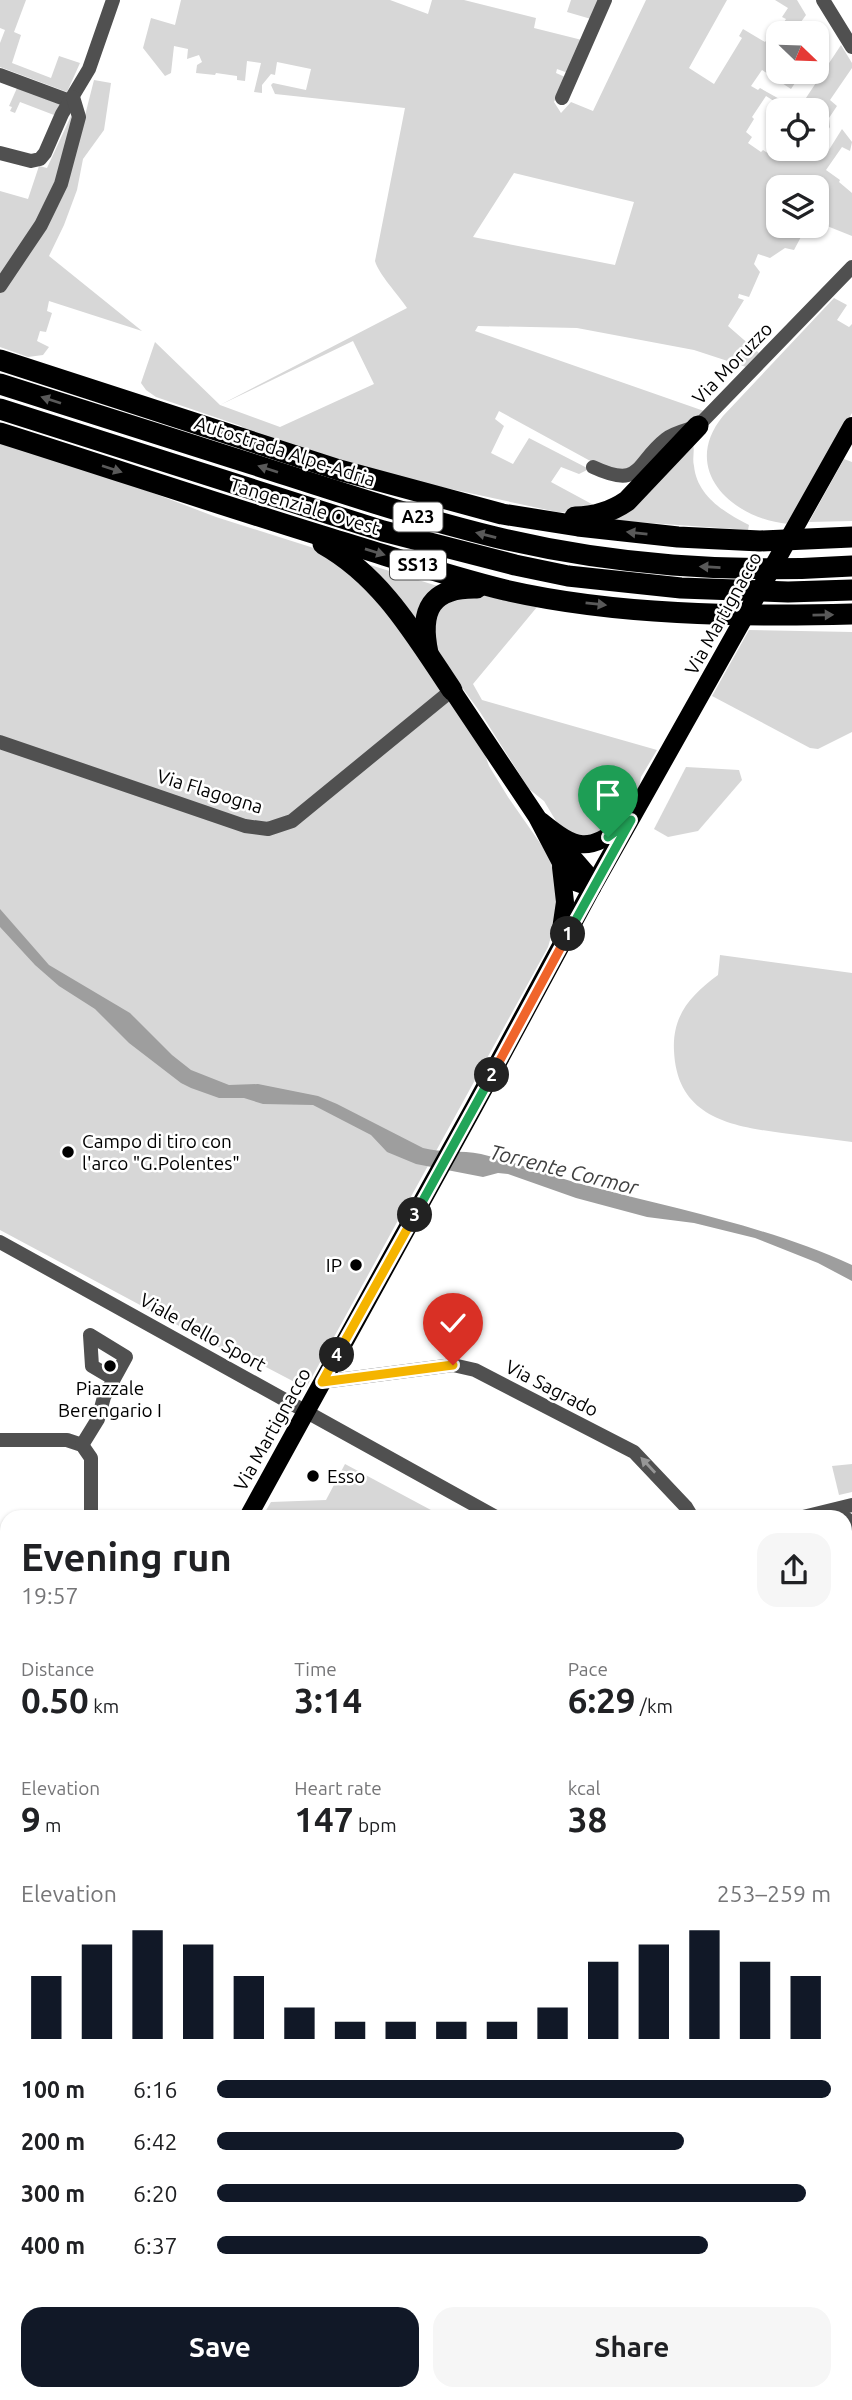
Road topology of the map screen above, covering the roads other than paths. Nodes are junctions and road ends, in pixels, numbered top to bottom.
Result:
1 (113, 0) edge
2 (605, 0) edge
3 (824, 0) edge
4 (852, 47) edge
5 (0, 75) edge
6 (562, 97) dead end
7 (71, 99) junction
8 (0, 153) edge
9 (852, 267) edge
10 (0, 286) edge
11 (0, 354) edge
12 (0, 360) edge
13 (27, 361) dead end
14 (0, 384) edge
15 (139, 390) dead end
16 (0, 409) edge
17 (698, 426) junction
18 (852, 426) edge
19 (0, 433) edge
20 (246, 440) junction
21 (593, 467) dead end
22 (502, 514) junction
23 (280, 523) junction
24 (852, 537) edge
25 (852, 566) edge
26 (505, 590) junction
27 (852, 590) edge
28 (852, 614) edge
29 (428, 654) junction
30 (452, 690) junction
31 (0, 742) edge
32 (537, 817) junction
33 (631, 820) junction
34 (560, 863) junction
35 (592, 888) junction
36 (555, 957) junction
37 (0, 1242) edge
38 (114, 1378) dead end
39 (320, 1386) junction
40 (0, 1440) edge
41 (82, 1445) junction
42 (852, 1505) edge
43 (91, 1510) edge
44 (252, 1510) edge
45 (483, 1510) edge
46 (688, 1510) edge
47 (832, 1510) edge

1 - 7 street
2 - 6 street
3 - 4 street
5 - 7 street
7 - 8 street
7 - 10 street
9 - 17 street, Via Moruzzo
11 - 13 highway
12 - 20 highway
25 -> 14 highway, Autostrada Alpe-Adria / A23
15 - 20 highway
16 - 27 highway, A23
17 - 21 street, Via Moruzzo
17 - 22 highway
18 - 33 main road, Via Martignacco
19 -> 23 highway, Tangenziale Ovest / SS13
20 - 22 highway
24 -> 22 highway
23 -> 26 highway, Tangenziale Ovest / SS13
23 - 29 highway
26 -> 28 highway, Tangenziale Ovest / SS13
26 - 29 highway
29 - 30 highway
30 - 31 street, Via Flagogna
30 - 32 main road, Via Martignacco
32 - 33 main road, Via Martignacco
32 - 34 main road, Via Martignacco
32 - 35 main road, Via Martignacco
33 - 35 main road, Via Martignacco
34 - 35 main road, Via Martignacco
34 - 36 main road, Via Martignacco
35 - 36 main road, Via Martignacco
36 - 39 main road, Via Martignacco
37 - 45 street, Viale dello Sport
38 - 41 street
39 - 44 main road, Via Martignacco
46 -> 39 street, Via Sagrado
40 - 41 street
41 - 43 street
42 - 47 street

